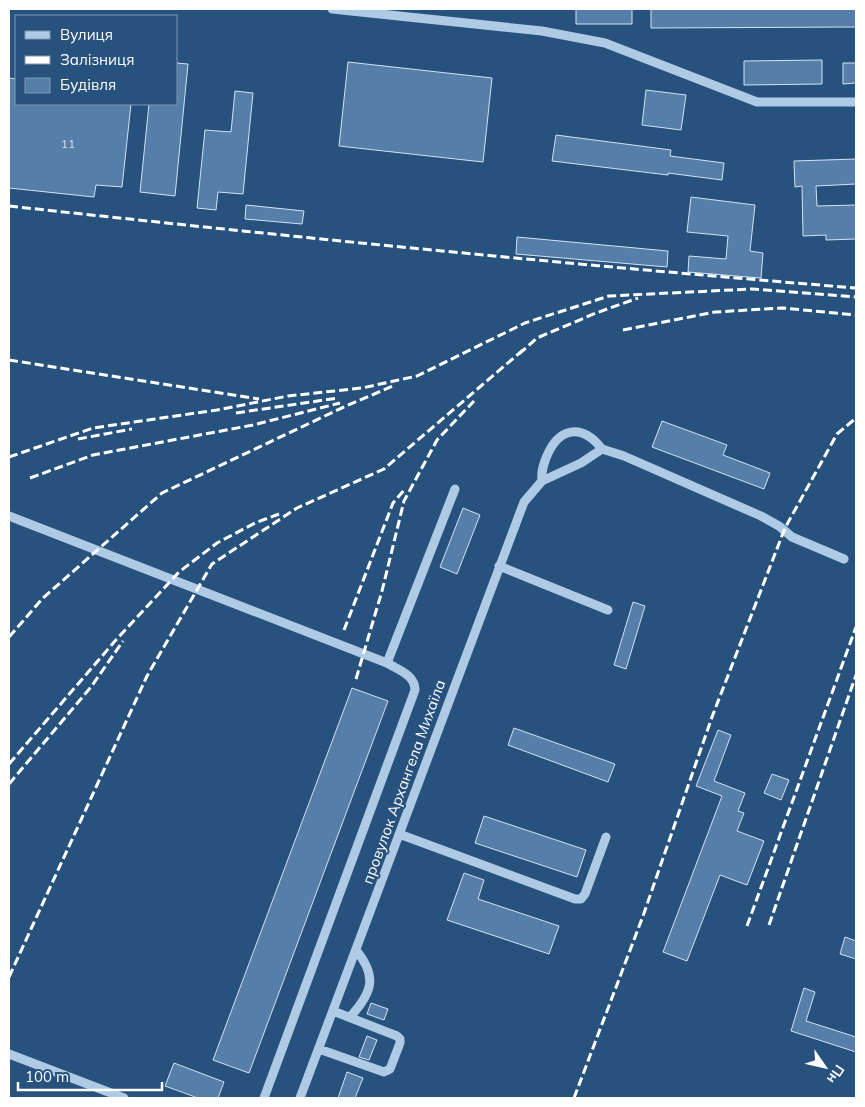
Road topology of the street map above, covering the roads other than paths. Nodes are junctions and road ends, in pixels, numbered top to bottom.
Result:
1 (332, 9) edge
2 (856, 102) edge
3 (602, 449) junction
4 (542, 481) junction
5 (455, 489) dead end
6 (9, 516) edge
7 (844, 558) dead end
8 (499, 566) junction
9 (608, 610) dead end
10 (388, 663) junction
11 (399, 834) junction
12 (606, 837) dead end
13 (356, 950) junction
14 (333, 1011) junction
15 (350, 1017) junction
16 (319, 1049) junction
17 (9, 1054) edge
18 (124, 1098) edge
19 (264, 1098) edge
20 (300, 1098) edge

1 - 2 street
3 - 4 street, провулок Архангела Михаїла
3 - 4 street, провулок Архангела Михаїла
3 - 7 street
4 - 8 street, провулок Архангела Михаїла
5 - 10 street
6 - 10 street
8 - 9 street
8 - 11 street, провулок Архангела Михаїла
10 - 19 street
11 - 12 street
11 - 13 street, провулок Архангела Михаїла
13 - 14 street, провулок Архангела Михаїла
13 - 15 street
14 - 15 street
14 - 16 street, провулок Архангела Михаїла
15 - 16 street
16 - 20 street, провулок Архангела Михаїла
17 - 18 street

